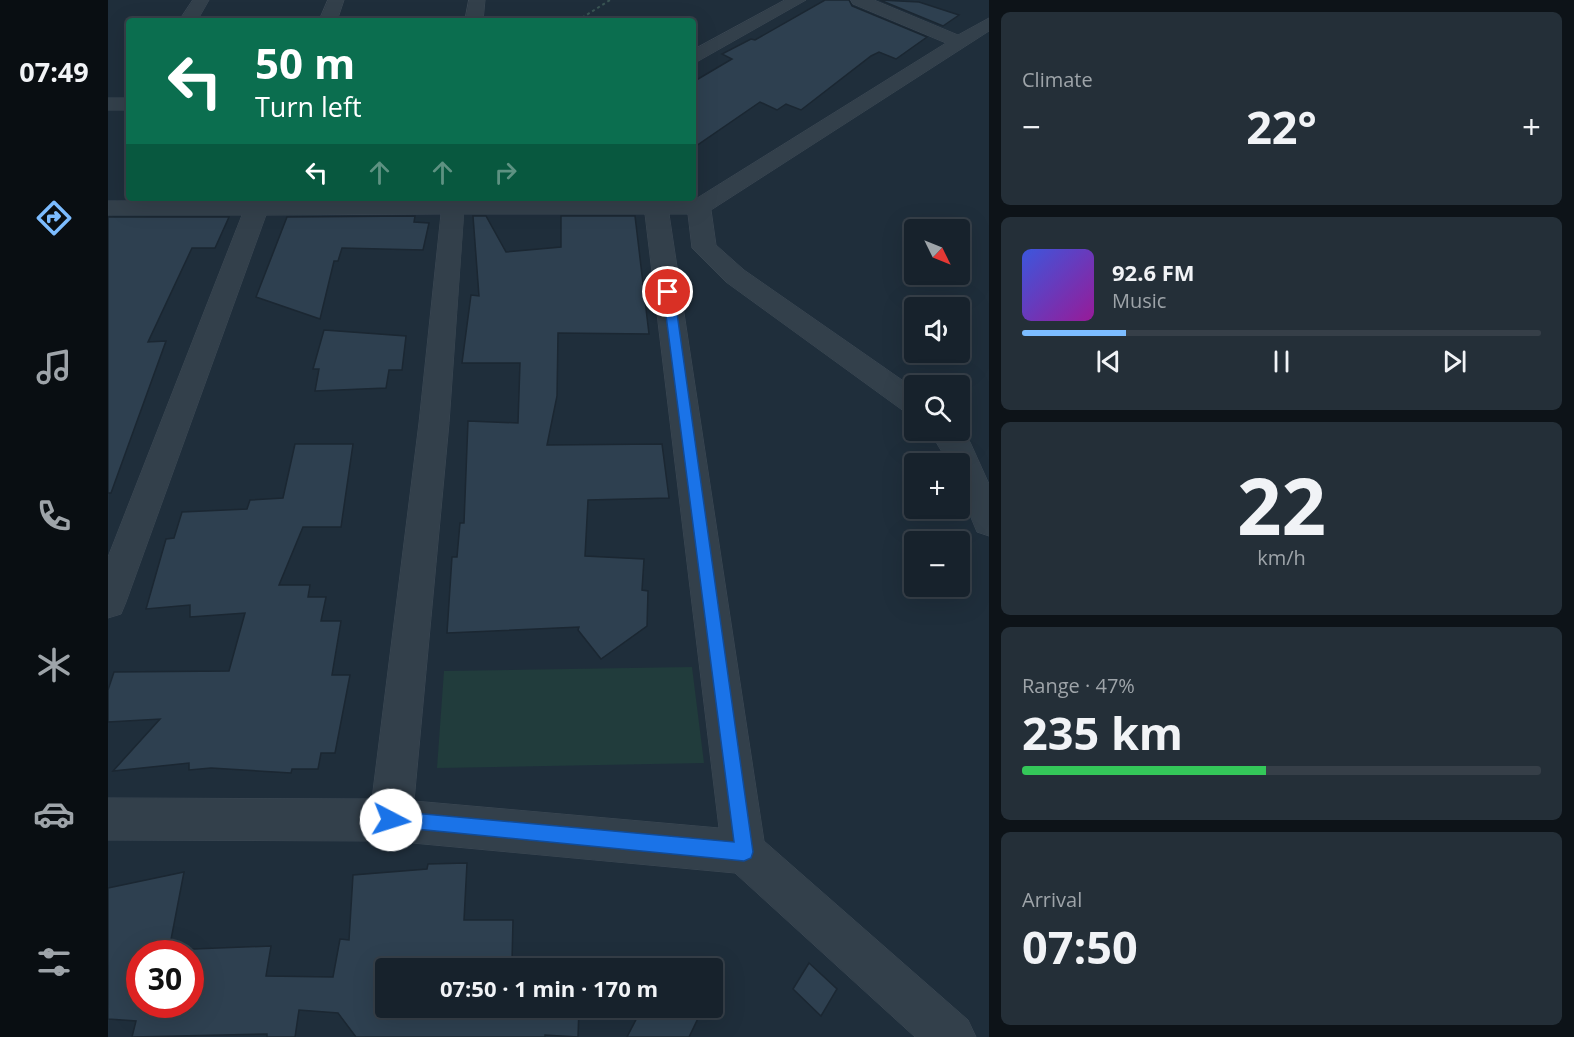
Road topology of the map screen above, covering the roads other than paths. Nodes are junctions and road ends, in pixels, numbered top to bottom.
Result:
1 (201, 0) edge
2 (336, 0) edge
3 (477, 0) edge
4 (798, 0) edge
5 (859, 0) edge
6 (190, 18) edge
7 (329, 18) edge
8 (474, 18) edge
9 (989, 23) edge
10 (960, 42) junction
11 (696, 56) edge
12 (108, 104) edge
13 (126, 105) edge
14 (453, 202) edge
15 (656, 207) junction
16 (699, 207) junction
17 (108, 208) edge
18 (255, 209) junction
19 (904, 396) edge
20 (952, 441) edge
21 (989, 522) edge
22 (108, 602) edge
23 (108, 819) edge
24 (391, 820) junction
25 (744, 852) junction
26 (951, 1037) edge

1 - 6 street
2 - 7 street
3 - 8 street
4 - 11 street
5 - 10 street
9 - 10 street
10 - 16 street
12 - 13 street
14 - 15 street
14 - 18 street
14 - 24 street
15 - 16 street
15 - 25 street
16 - 19 street
17 - 18 street
18 - 22 street
20 - 21 street
23 - 24 street
24 - 25 street
25 - 26 street

